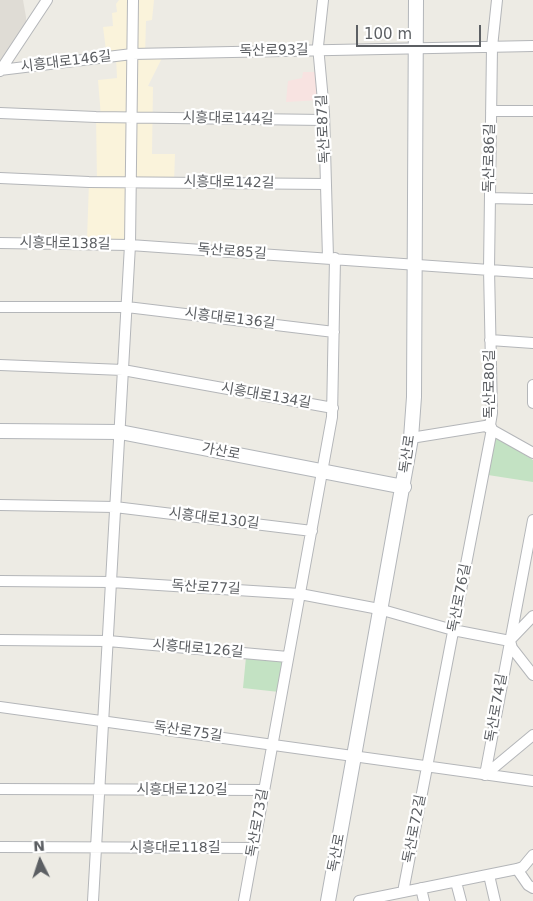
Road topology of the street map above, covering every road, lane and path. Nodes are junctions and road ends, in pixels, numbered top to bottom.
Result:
1 (47, 0) edge
2 (133, 0) edge
3 (323, 0) edge
4 (416, 0) edge
5 (497, 0) edge
6 (533, 46) edge
7 (492, 47) junction
8 (416, 48) junction
9 (319, 50) junction
10 (132, 54) junction
11 (0, 70) edge
12 (491, 110) junction
13 (533, 111) edge
14 (0, 113) edge
15 (132, 118) junction
16 (324, 120) junction
17 (0, 178) edge
18 (131, 182) junction
19 (326, 184) junction
20 (490, 198) junction
21 (533, 199) edge
22 (0, 243) edge
23 (130, 245) junction
24 (332, 258) junction
25 (414, 263) junction
26 (489, 269) junction
27 (533, 272) edge
28 (0, 307) edge
29 (127, 307) junction
30 (334, 332) junction
31 (490, 340) junction
32 (533, 343) edge
33 (0, 365) edge
34 (123, 370) junction
35 (533, 385) edge
36 (533, 403) edge
37 (332, 408) junction
38 (492, 429) junction
39 (0, 430) edge
40 (120, 432) junction
41 (411, 438) junction
42 (533, 453) edge
43 (323, 471) junction
44 (404, 487) junction
45 (0, 505) edge
46 (115, 507) junction
47 (533, 520) edge
48 (312, 531) junction
49 (0, 581) edge
50 (111, 582) junction
51 (300, 594) junction
52 (379, 609) junction
53 (533, 616) edge
54 (453, 630) junction
55 (0, 640) edge
56 (108, 641) junction
57 (510, 641) junction
58 (288, 657) junction
59 (533, 675) edge
60 (0, 707) edge
61 (103, 721) junction
62 (533, 736) edge
63 (272, 744) junction
64 (355, 755) junction
65 (427, 766) junction
66 (485, 775) junction
67 (533, 781) edge
68 (0, 789) edge
69 (100, 790) junction
70 (264, 790) junction
71 (0, 847) edge
72 (96, 848) junction
73 (254, 848) junction
74 (533, 855) edge
75 (517, 869) junction
76 (489, 875) junction
77 (456, 882) junction
78 (421, 888) junction
79 (533, 888) edge
80 (403, 892) junction
81 (386, 898) edge
82 (93, 901) edge
83 (244, 901) edge
84 (328, 901) edge
85 (363, 901) edge
86 (424, 901) edge
87 (461, 901) edge
88 (495, 901) edge

1 - 11 street
2 - 10 street
3 - 9 street, 독산로87길
4 - 8 main road, 독산로
5 - 7 street, 독산로86길
6 - 7 street, 독산로93길
7 - 8 street, 독산로93길
7 - 12 street, 독산로86길
8 - 9 street, 독산로93길
8 - 25 main road, 독산로
9 - 10 street, 독산로93길
9 - 16 street, 독산로87길
10 - 11 street, 시흥대로146길
10 - 15 street
12 - 13 street
12 - 20 street, 독산로86길
14 - 15 street, 시흥대로144길
15 - 16 street, 시흥대로144길
15 - 18 street
16 - 19 street, 독산로87길
17 - 18 street, 시흥대로142길
18 - 19 street, 시흥대로142길
18 - 23 street
19 - 24 street, 독산로87길
20 - 21 street
20 - 26 street, 독산로86길
22 - 23 street, 시흥대로138길
23 - 24 street, 독산로85길
23 - 29 street
24 - 25 street, 독산로85길
24 - 30 street
25 - 26 street, 독산로85길
25 - 41 main road, 독산로
26 - 27 street, 독산로85길
26 - 31 street, 독산로86길
28 - 29 street, 시흥대로136길
29 - 30 street, 시흥대로136길
29 - 34 street
30 - 37 street, 시흥대로134길
31 - 32 street
31 - 38 street, 독산로80길
33 - 34 street, 시흥대로134길
34 - 37 street, 시흥대로134길
34 - 40 street
35 - 36 street
37 - 43 street
38 - 41 street, 독산로80길
38 - 42 street, 독산로80길
38 - 54 street, 독산로76길
39 - 40 main road, 가산로
40 - 43 main road, 가산로
40 - 46 street
41 - 44 main road, 독산로
43 - 44 main road, 가산로
43 - 48 street
44 - 52 main road, 독산로
45 - 46 street, 시흥대로130길
46 - 48 street, 시흥대로130길
46 - 50 street
47 - 57 street, 독산로74길
48 - 51 street
49 - 50 street, 독산로77길
50 - 51 street, 독산로77길
50 - 56 street
51 - 52 street, 독산로77길
51 - 58 street
52 - 54 street, 독산로77길
52 - 64 main road, 독산로
53 - 57 street
54 - 57 street, 독산로77길
54 - 65 street, 독산로76길
55 - 56 street, 시흥대로126길
56 - 58 street, 시흥대로126길
56 - 61 street
57 - 59 street
57 - 66 street, 독산로74길
58 - 63 street
60 - 61 street, 독산로75길
61 - 63 street, 독산로75길
61 - 69 street
62 - 66 street, 독산로74길
63 - 64 street, 독산로75길
63 - 70 street, 독산로73길
64 - 65 street
64 - 84 main road, 독산로
65 - 66 street
65 - 80 street, 독산로72길
66 - 67 street
68 - 69 street, 시흥대로120길
69 - 70 street, 시흥대로120길
69 - 72 street
70 - 73 street, 독산로73길
71 - 72 street, 시흥대로118길
72 - 73 street, 시흥대로118길
72 - 82 street
73 - 83 street, 독산로73길
74 - 75 street
75 - 76 street
75 - 79 street
76 - 77 street
76 - 88 street
77 - 78 street
77 - 87 street
78 - 80 street
78 - 86 street
80 - 81 street
81 - 85 street

